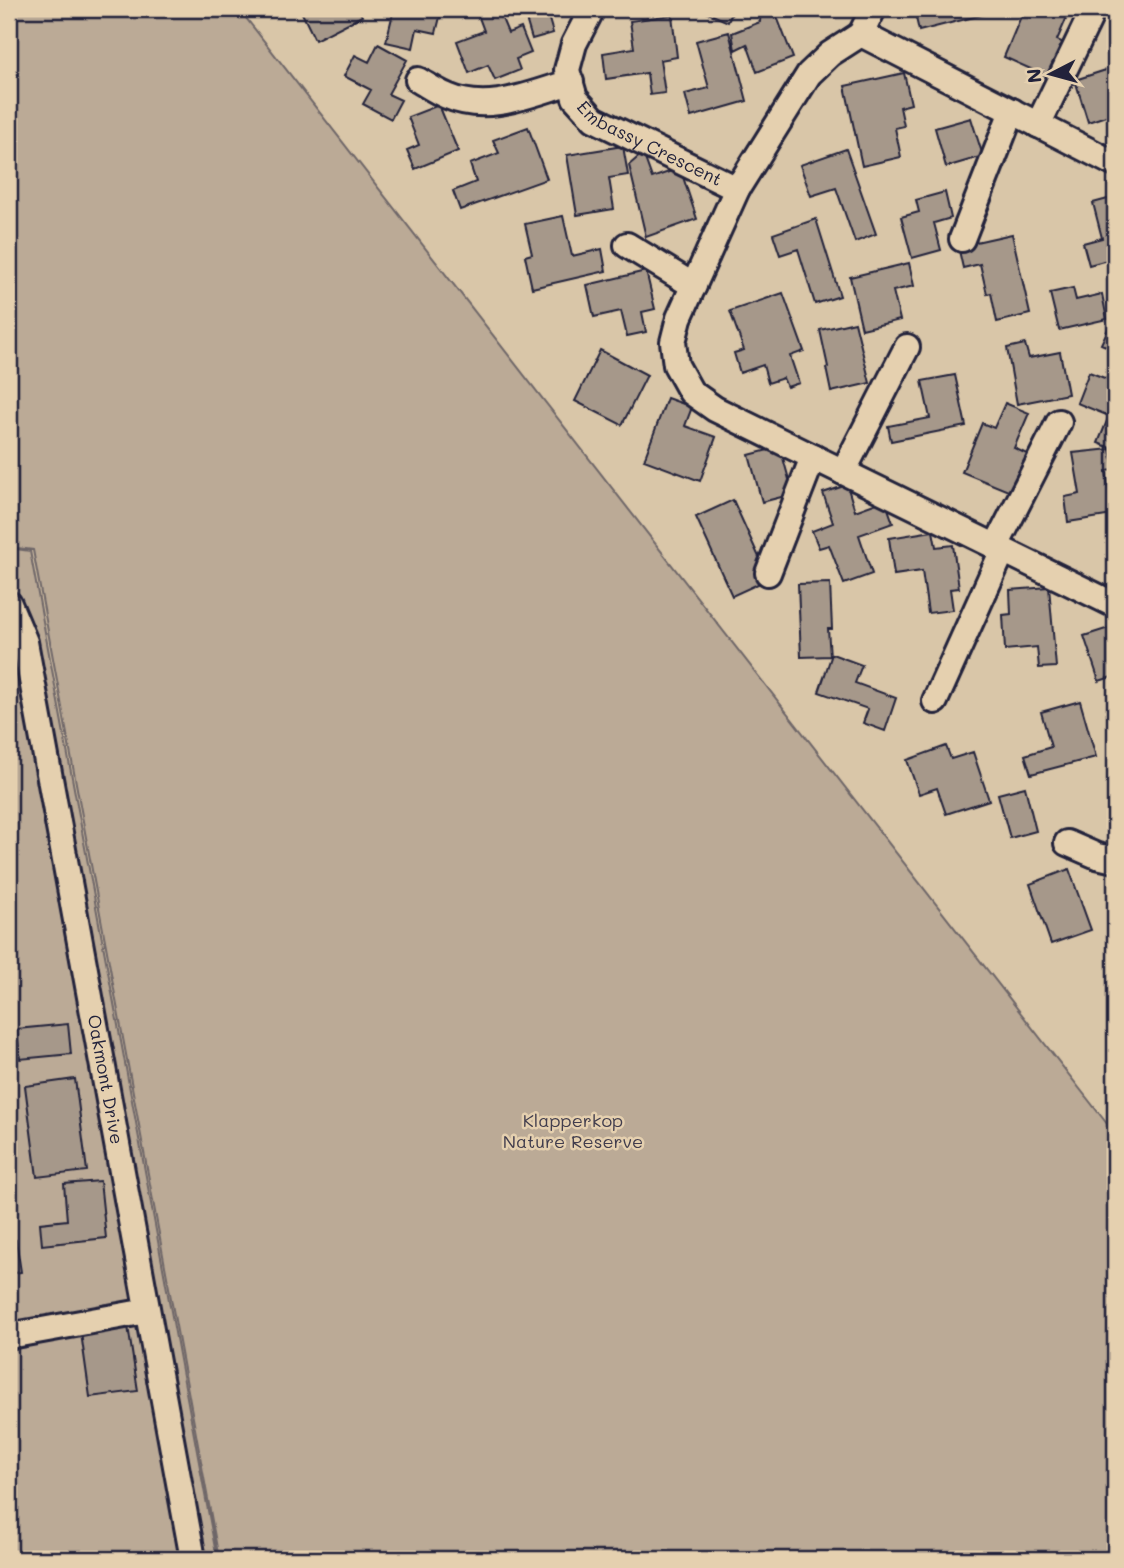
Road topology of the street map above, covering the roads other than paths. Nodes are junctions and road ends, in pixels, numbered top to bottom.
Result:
1 (592, 9) edge
2 (873, 9) edge
3 (1089, 19) dead end
4 (861, 34) junction
5 (418, 79) dead end
6 (571, 82) junction
7 (1012, 111) junction
8 (1038, 125) junction
9 (1115, 164) edge
10 (737, 189) junction
11 (962, 239) dead end
12 (627, 244) dead end
13 (694, 286) junction
14 (907, 347) dead end
15 (1059, 422) dead end
16 (813, 457) junction
17 (843, 472) junction
18 (1000, 548) junction
19 (768, 573) dead end
20 (9, 604) edge
21 (1115, 605) edge
22 (935, 701) dead end
23 (1067, 843) dead end
24 (1115, 860) edge
25 (148, 1311) junction
26 (9, 1336) edge
27 (193, 1559) edge

1 - 6 street, Embassy Crescent
2 - 4 street
3 - 8 street
4 - 7 street
4 - 10 street
5 - 6 street
6 - 10 street, Embassy Crescent
7 - 8 street
7 - 11 street
8 - 9 street
10 - 13 street
12 - 13 street
13 - 16 street
14 - 17 street
15 - 18 street
16 - 17 street
16 - 19 street
17 - 18 street
18 - 21 street
18 - 22 street
20 - 25 street, Oakmont Drive
23 - 24 street
25 - 26 street
25 - 27 street, Oakmont Drive

